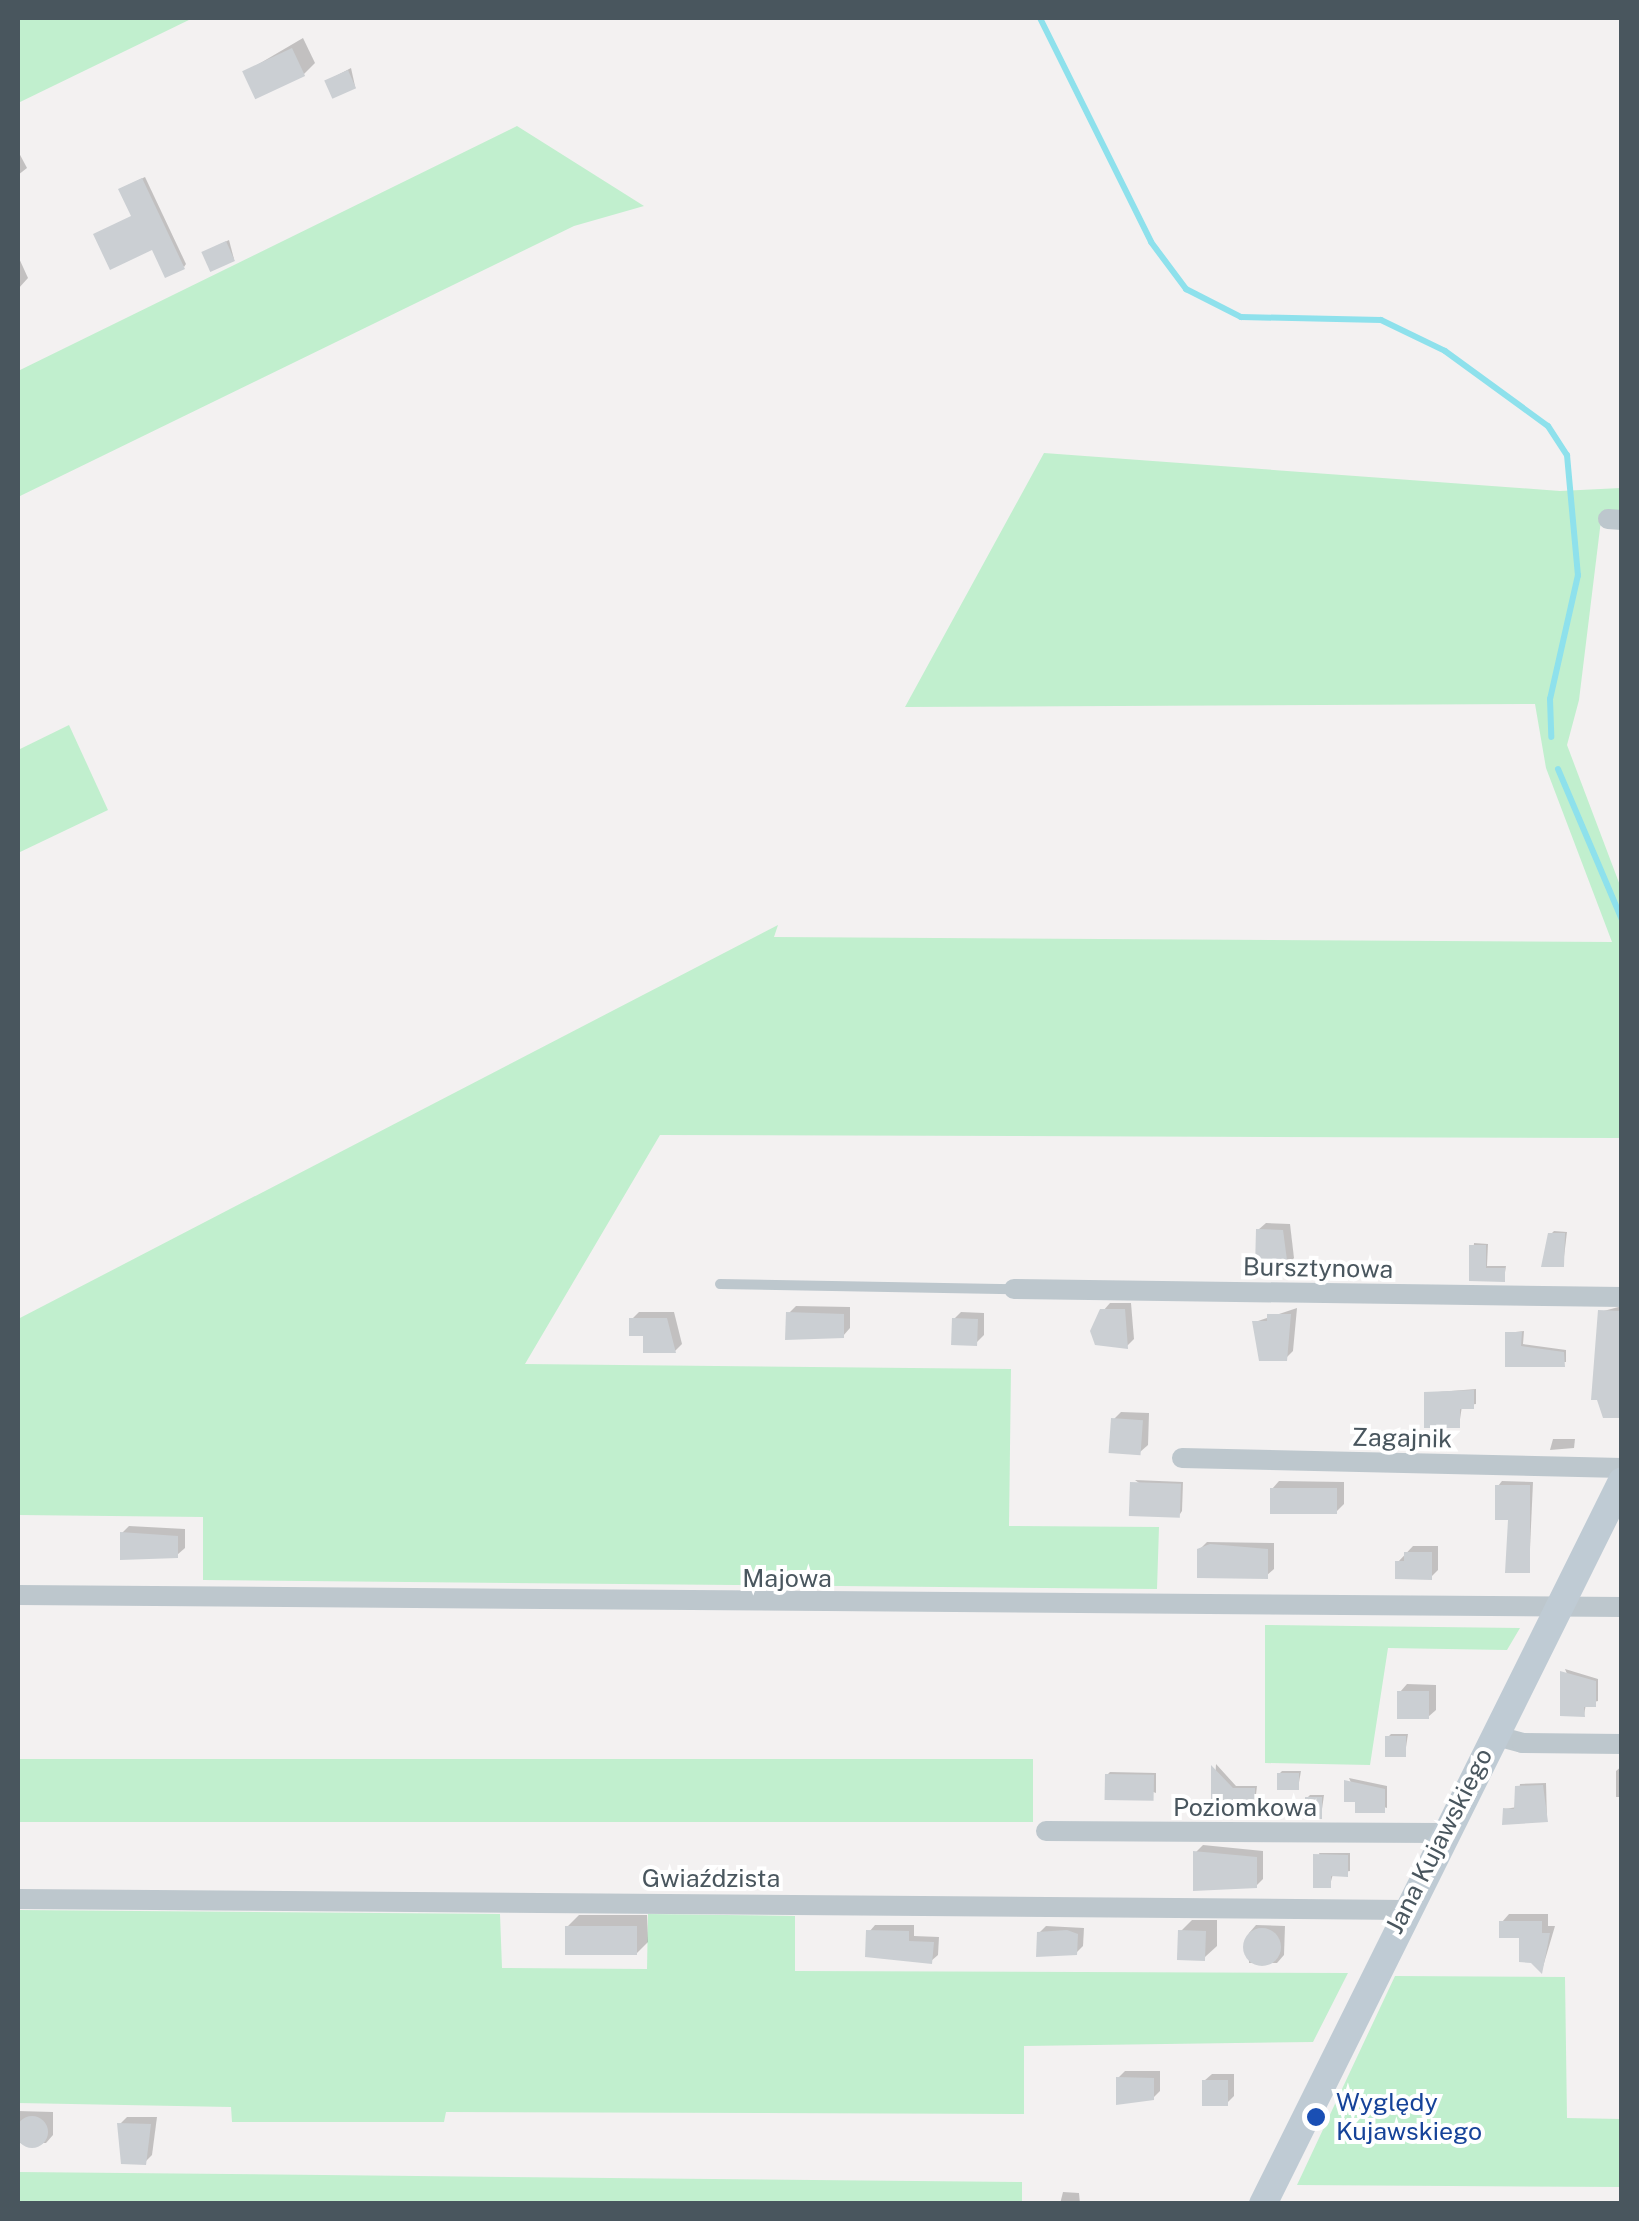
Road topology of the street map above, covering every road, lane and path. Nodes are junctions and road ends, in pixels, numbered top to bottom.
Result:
1 (720, 1284) dead end
2 (1014, 1289) joint
3 (1622, 1296) edge
4 (1182, 1458) dead end
5 (1622, 1468) edge
6 (1622, 1481) edge
7 (18, 1596) edge
8 (1557, 1607) junction
9 (1622, 1607) edge
10 (1493, 1736) junction
11 (1622, 1744) edge
12 (1046, 1831) dead end
13 (1443, 1833) junction
14 (18, 1899) edge
15 (1404, 1910) junction
16 (1263, 2204) edge

1 - 2 lane
2 - 3 street, Bursztynowa
4 - 5 street, Zagajnik
6 - 8 main road, Jana Kujawskiego
7 - 8 street, Majowa
8 - 9 street, Majowa
8 - 10 main road, Jana Kujawskiego
10 - 11 street
10 - 13 main road, Jana Kujawskiego
12 - 13 street, Poziomkowa
13 - 15 main road, Jana Kujawskiego
14 - 15 street, Gwiaździsta
15 - 16 main road, Jana Kujawskiego

